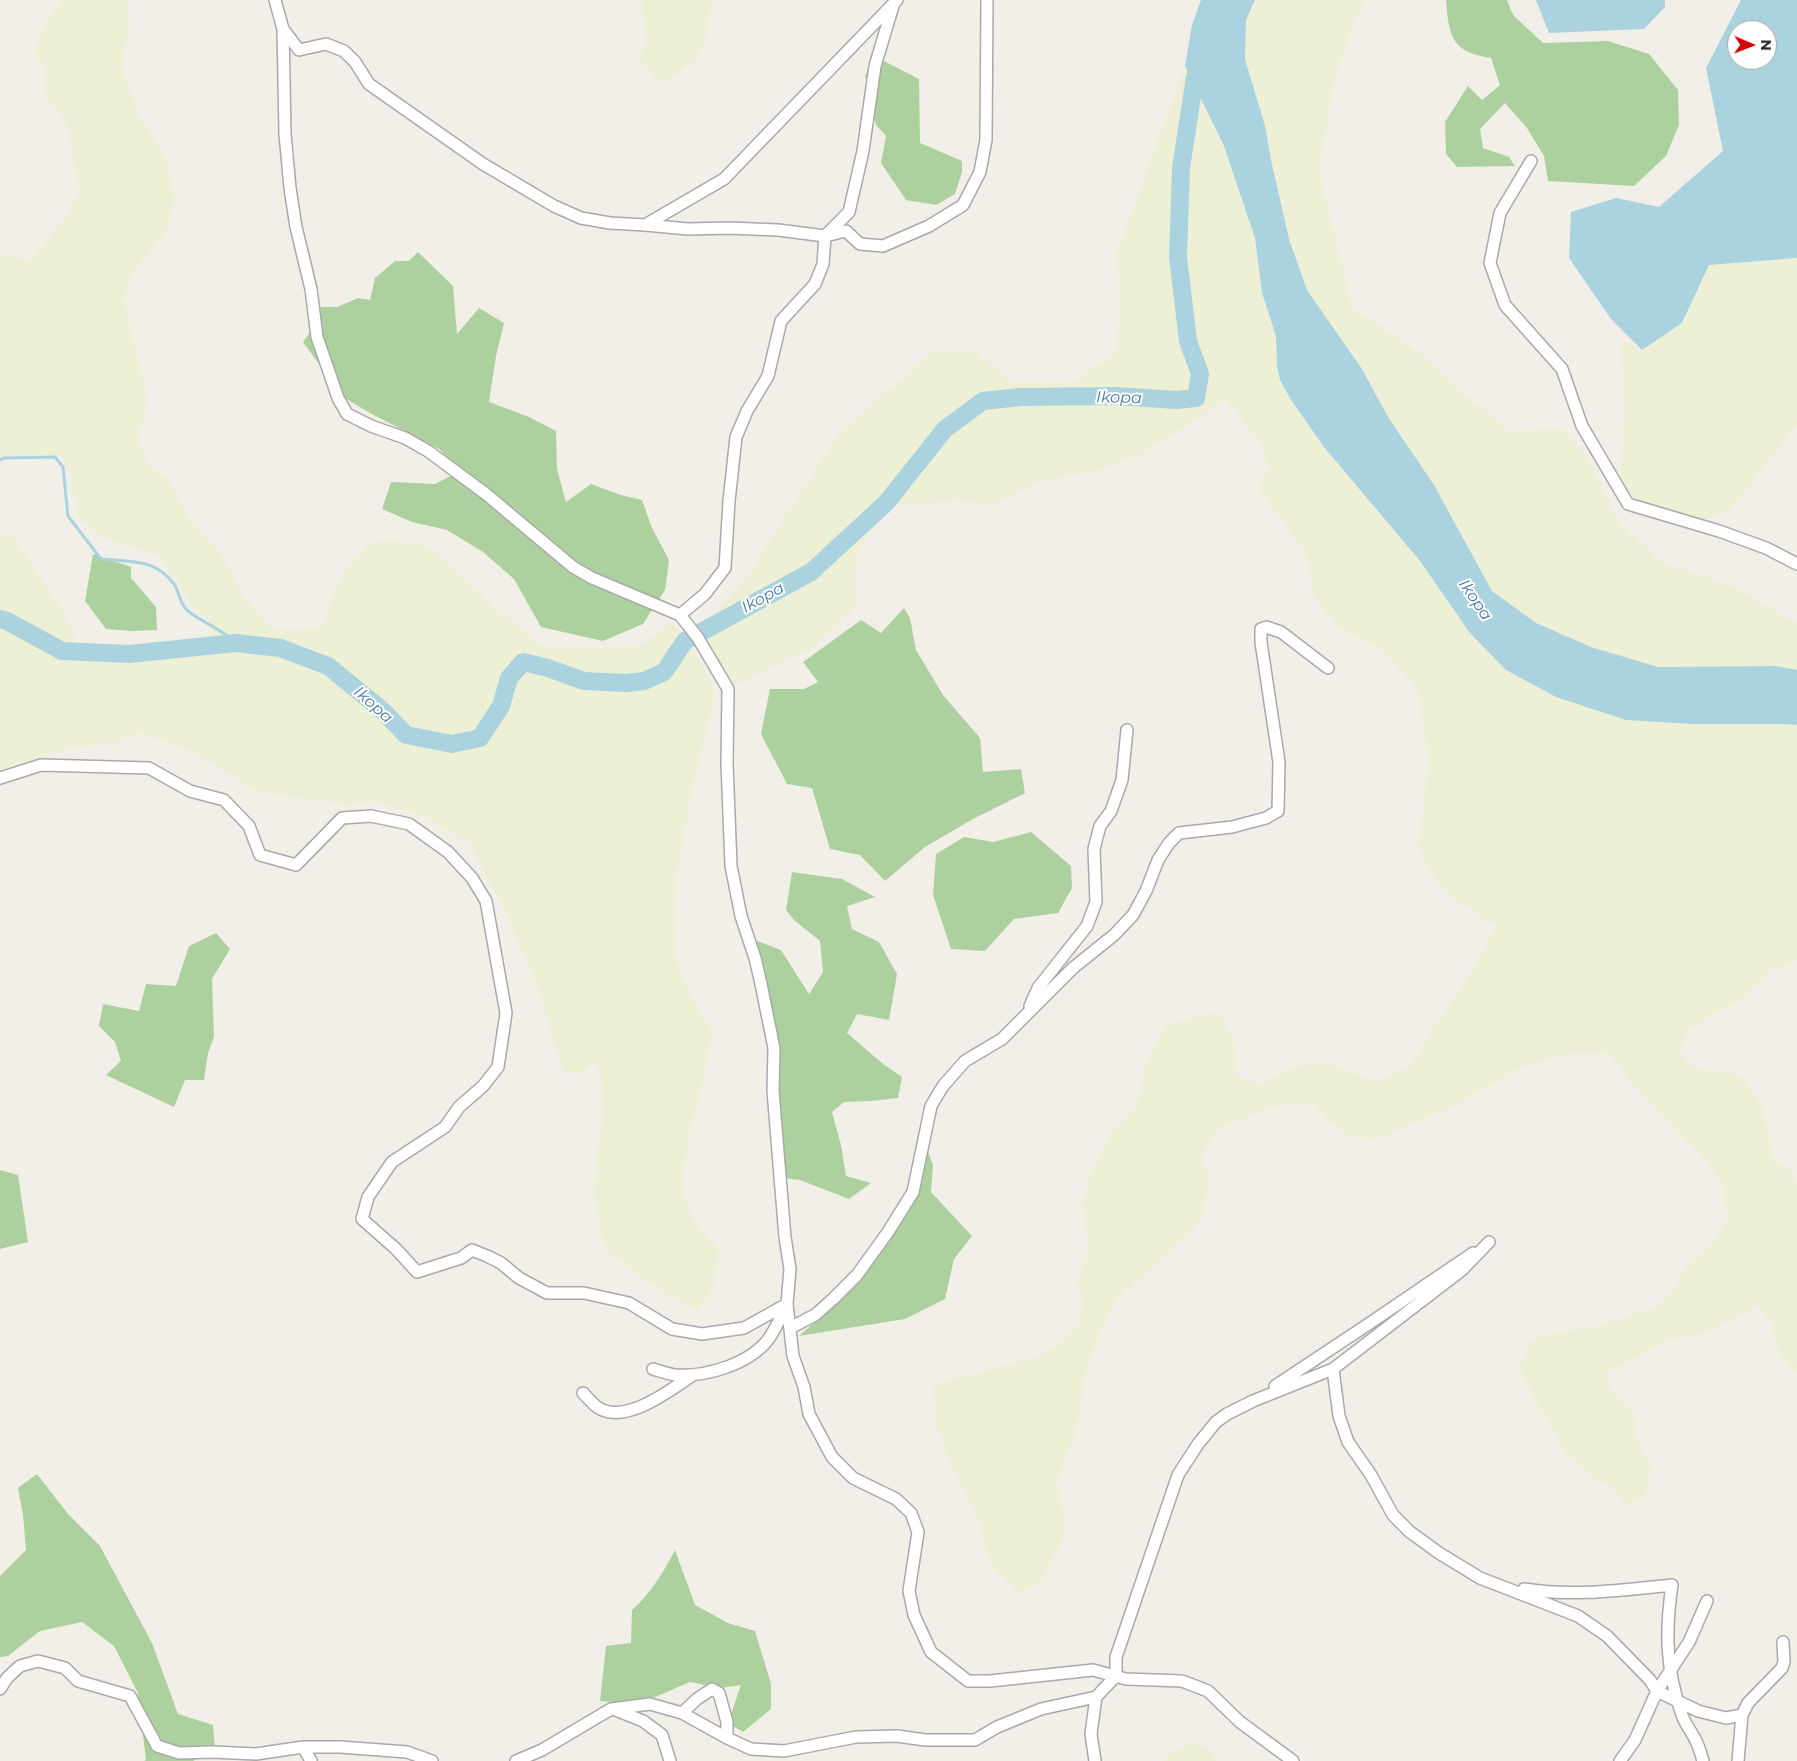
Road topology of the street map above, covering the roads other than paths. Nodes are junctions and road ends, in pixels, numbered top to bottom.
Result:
1 (276, 0) edge
2 (987, 0) edge
3 (895, 2) edge
4 (283, 29) junction
5 (1531, 161) dead end
6 (645, 225) junction
7 (825, 236) junction
8 (1797, 564) edge
9 (680, 614) junction
10 (1328, 668) dead end
11 (1127, 730) dead end
12 (0, 778) edge
13 (1026, 1014) junction
14 (787, 1304) junction
15 (790, 1328) junction
16 (653, 1369) dead end
17 (1333, 1369) junction
18 (695, 1375) junction
19 (583, 1393) dead end
20 (1253, 1401) junction
21 (1502, 1585) junction
22 (1707, 1601) dead end
23 (1783, 1642) dead end
24 (1670, 1671) junction
25 (1116, 1676) junction
26 (0, 1689) edge
27 (1657, 1691) junction
28 (1096, 1697) junction
29 (1678, 1701) junction
30 (611, 1708) junction
31 (682, 1713) junction
32 (1742, 1715) junction
33 (727, 1738) junction
34 (304, 1748) junction
35 (312, 1761) edge
36 (432, 1761) edge
37 (516, 1761) edge
38 (670, 1761) edge
39 (1094, 1761) edge
40 (1293, 1761) edge
41 (1620, 1761) edge
42 (1703, 1761) edge
43 (1738, 1761) edge

1 - 4 street
2 - 7 street
3 - 6 street
3 - 7 street
4 - 6 street
4 - 9 street
5 - 8 street
6 - 7 street
7 - 9 street
9 - 14 street
10 - 13 street
11 - 13 street
12 - 14 street
13 - 15 street
14 - 15 street
14 - 18 street
15 - 25 street
16 - 18 street
17 - 20 street
17 - 20 street
17 - 21 street
18 - 19 street
20 - 25 street
21 - 24 street
21 - 27 street
22 - 24 street
23 - 32 street
24 - 27 street
24 - 29 street
25 - 28 street
25 - 40 street
26 - 34 street
27 - 29 street
27 - 41 street
28 - 33 street
28 - 39 street
29 - 32 street
29 - 42 street
30 - 31 street
30 - 37 street
30 - 38 street
31 - 33 street
31 - 33 street
32 - 43 street
34 - 35 street
34 - 36 street

